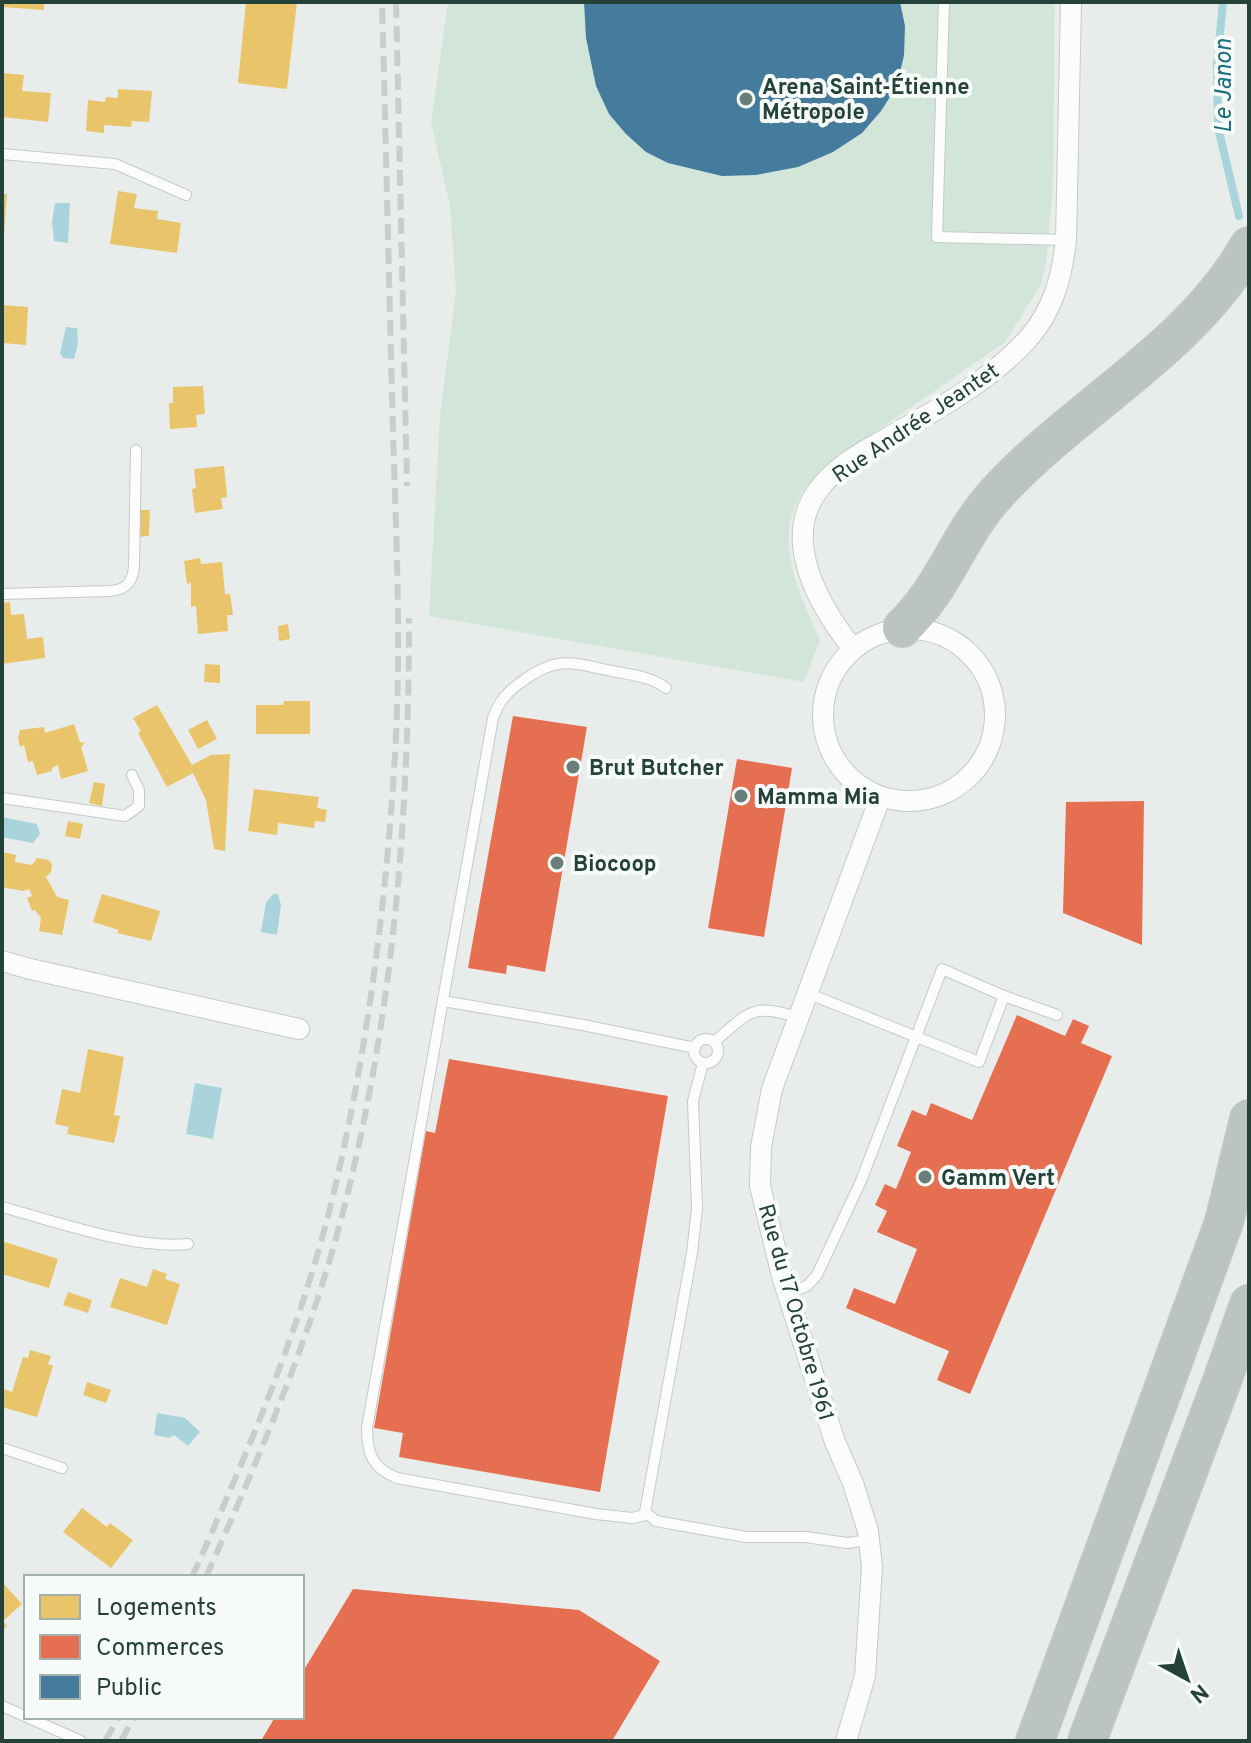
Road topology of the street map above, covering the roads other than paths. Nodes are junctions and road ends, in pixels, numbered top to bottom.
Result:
1 (944, 2) edge
2 (1071, 2) edge
3 (2, 154) edge
4 (186, 195) dead end
5 (1066, 240) junction
6 (1249, 246) edge
7 (136, 450) dead end
8 (2, 594) edge
9 (902, 628) junction
10 (853, 649) junction
11 (666, 688) dead end
12 (132, 775) dead end
13 (2, 798) edge
14 (880, 798) junction
15 (2, 961) edge
16 (807, 993) junction
17 (1004, 996) junction
18 (443, 1001) junction
19 (1057, 1015) dead end
20 (798, 1017) junction
21 (299, 1029) dead end
22 (916, 1038) junction
23 (714, 1042) junction
24 (695, 1048) junction
25 (703, 1063) junction
26 (1249, 1119) edge
27 (2, 1207) edge
28 (188, 1244) dead end
29 (788, 1293) junction
30 (1249, 1304) edge
31 (2, 1448) edge
32 (62, 1468) dead end
33 (646, 1515) junction
34 (869, 1540) junction
35 (2, 1706) edge
36 (24, 1716) edge
37 (31, 1719) edge
38 (81, 1741) edge
39 (846, 1741) edge
40 (1035, 1741) edge
41 (1087, 1741) edge

1 - 5 lane
2 - 5 street, Rue Andrée Jeantet
3 - 4 lane
5 - 10 street, Rue Andrée Jeantet
6 - 9 highway
7 - 8 lane
9 - 10 street
9 - 14 street
10 - 14 street
11 - 18 lane
12 - 13 lane
14 - 16 street, Rue du 17 Octobre 1961
15 - 21 street
16 - 20 street, Rue du 17 Octobre 1961
16 - 22 lane
17 - 19 lane
17 - 22 lane
17 - 22 lane
18 - 24 lane
18 - 33 lane
20 - 23 lane
20 - 29 street, Rue du 17 Octobre 1961
22 - 29 lane
23 - 24 lane
23 - 25 lane
24 - 25 lane
25 - 33 lane
26 - 40 highway
27 - 28 lane
29 - 34 street, Rue du 17 Octobre 1961
30 - 41 highway
31 - 32 lane
33 - 34 lane
34 - 39 street, Rue du 17 Octobre 1961
35 - 36 lane
37 - 38 lane

